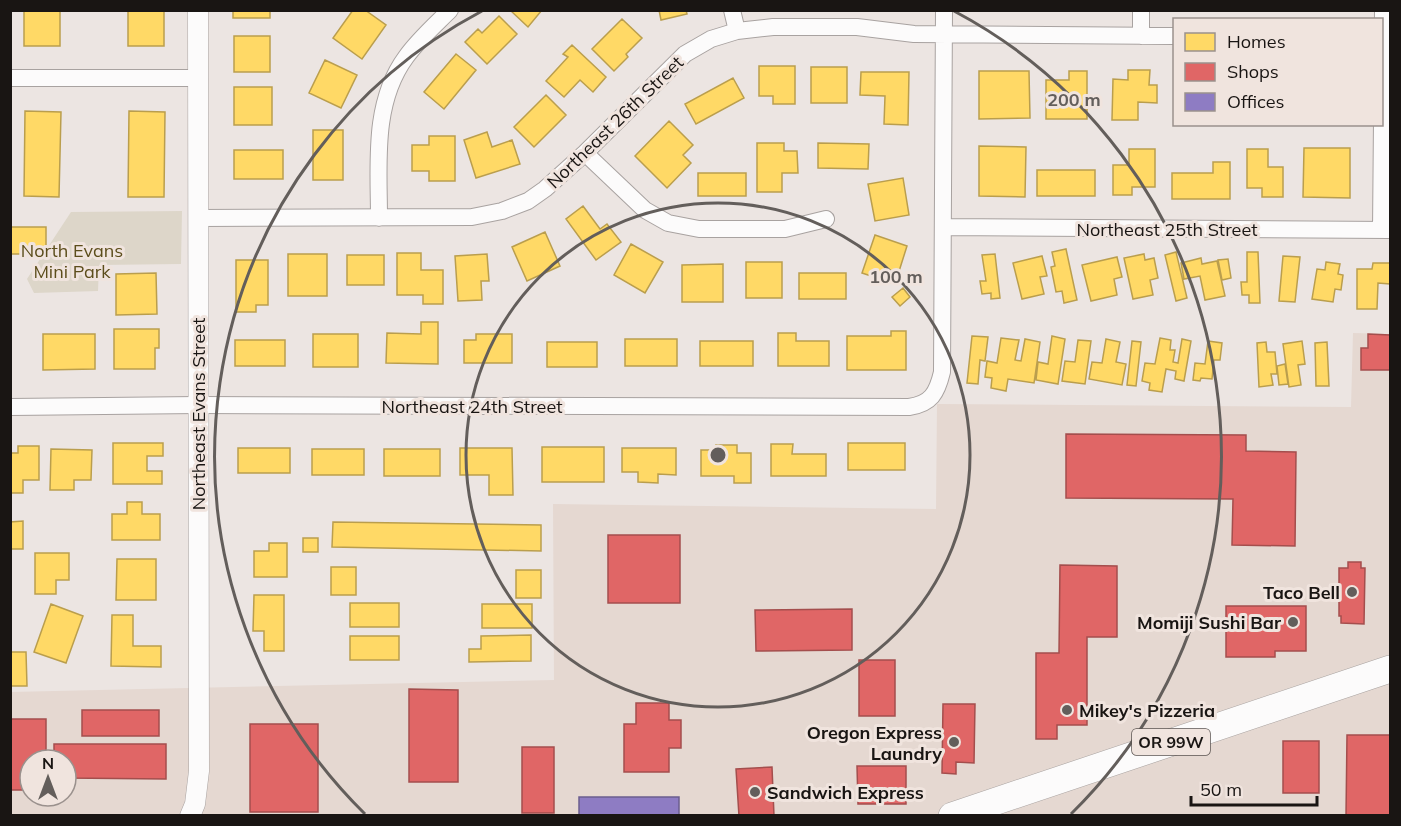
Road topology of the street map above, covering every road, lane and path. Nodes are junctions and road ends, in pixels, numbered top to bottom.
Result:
1 (198, 10) edge
2 (450, 10) edge
3 (732, 10) edge
4 (944, 10) edge
5 (1141, 10) edge
6 (737, 32) junction
7 (944, 35) junction
8 (1141, 36) junction
9 (1173, 36) edge
10 (10, 78) edge
11 (198, 78) junction
12 (1383, 86) edge
13 (585, 153) junction
14 (198, 218) junction
15 (379, 218) junction
16 (826, 219) dead end
17 (944, 227) junction
18 (1386, 230) edge
19 (198, 405) junction
20 (10, 407) edge
21 (1390, 669) edge
22 (190, 816) edge
23 (952, 816) edge

1 - 11 street, Northeast Evans Street
2 - 15 street
3 - 6 street
4 - 7 street
5 - 8 street
6 - 7 street, Northeast 26th Street
6 - 13 street, Northeast 26th Street
7 - 8 street, Northeast 26th Street
7 - 17 street
8 - 9 street, Northeast 26th Street
10 - 11 street
11 - 14 street, Northeast Evans Street
12 - 18 street
13 - 15 street, Northeast 26th Street
13 - 16 street
14 - 15 street, Northeast 26th Street
14 - 19 street, Northeast Evans Street
17 - 18 street, Northeast 25th Street
17 - 19 street, Northeast 24th Street
19 - 20 street, Northeast 24th Street
19 - 22 street, Northeast Evans Street
21 - 23 highway, OR 99W

